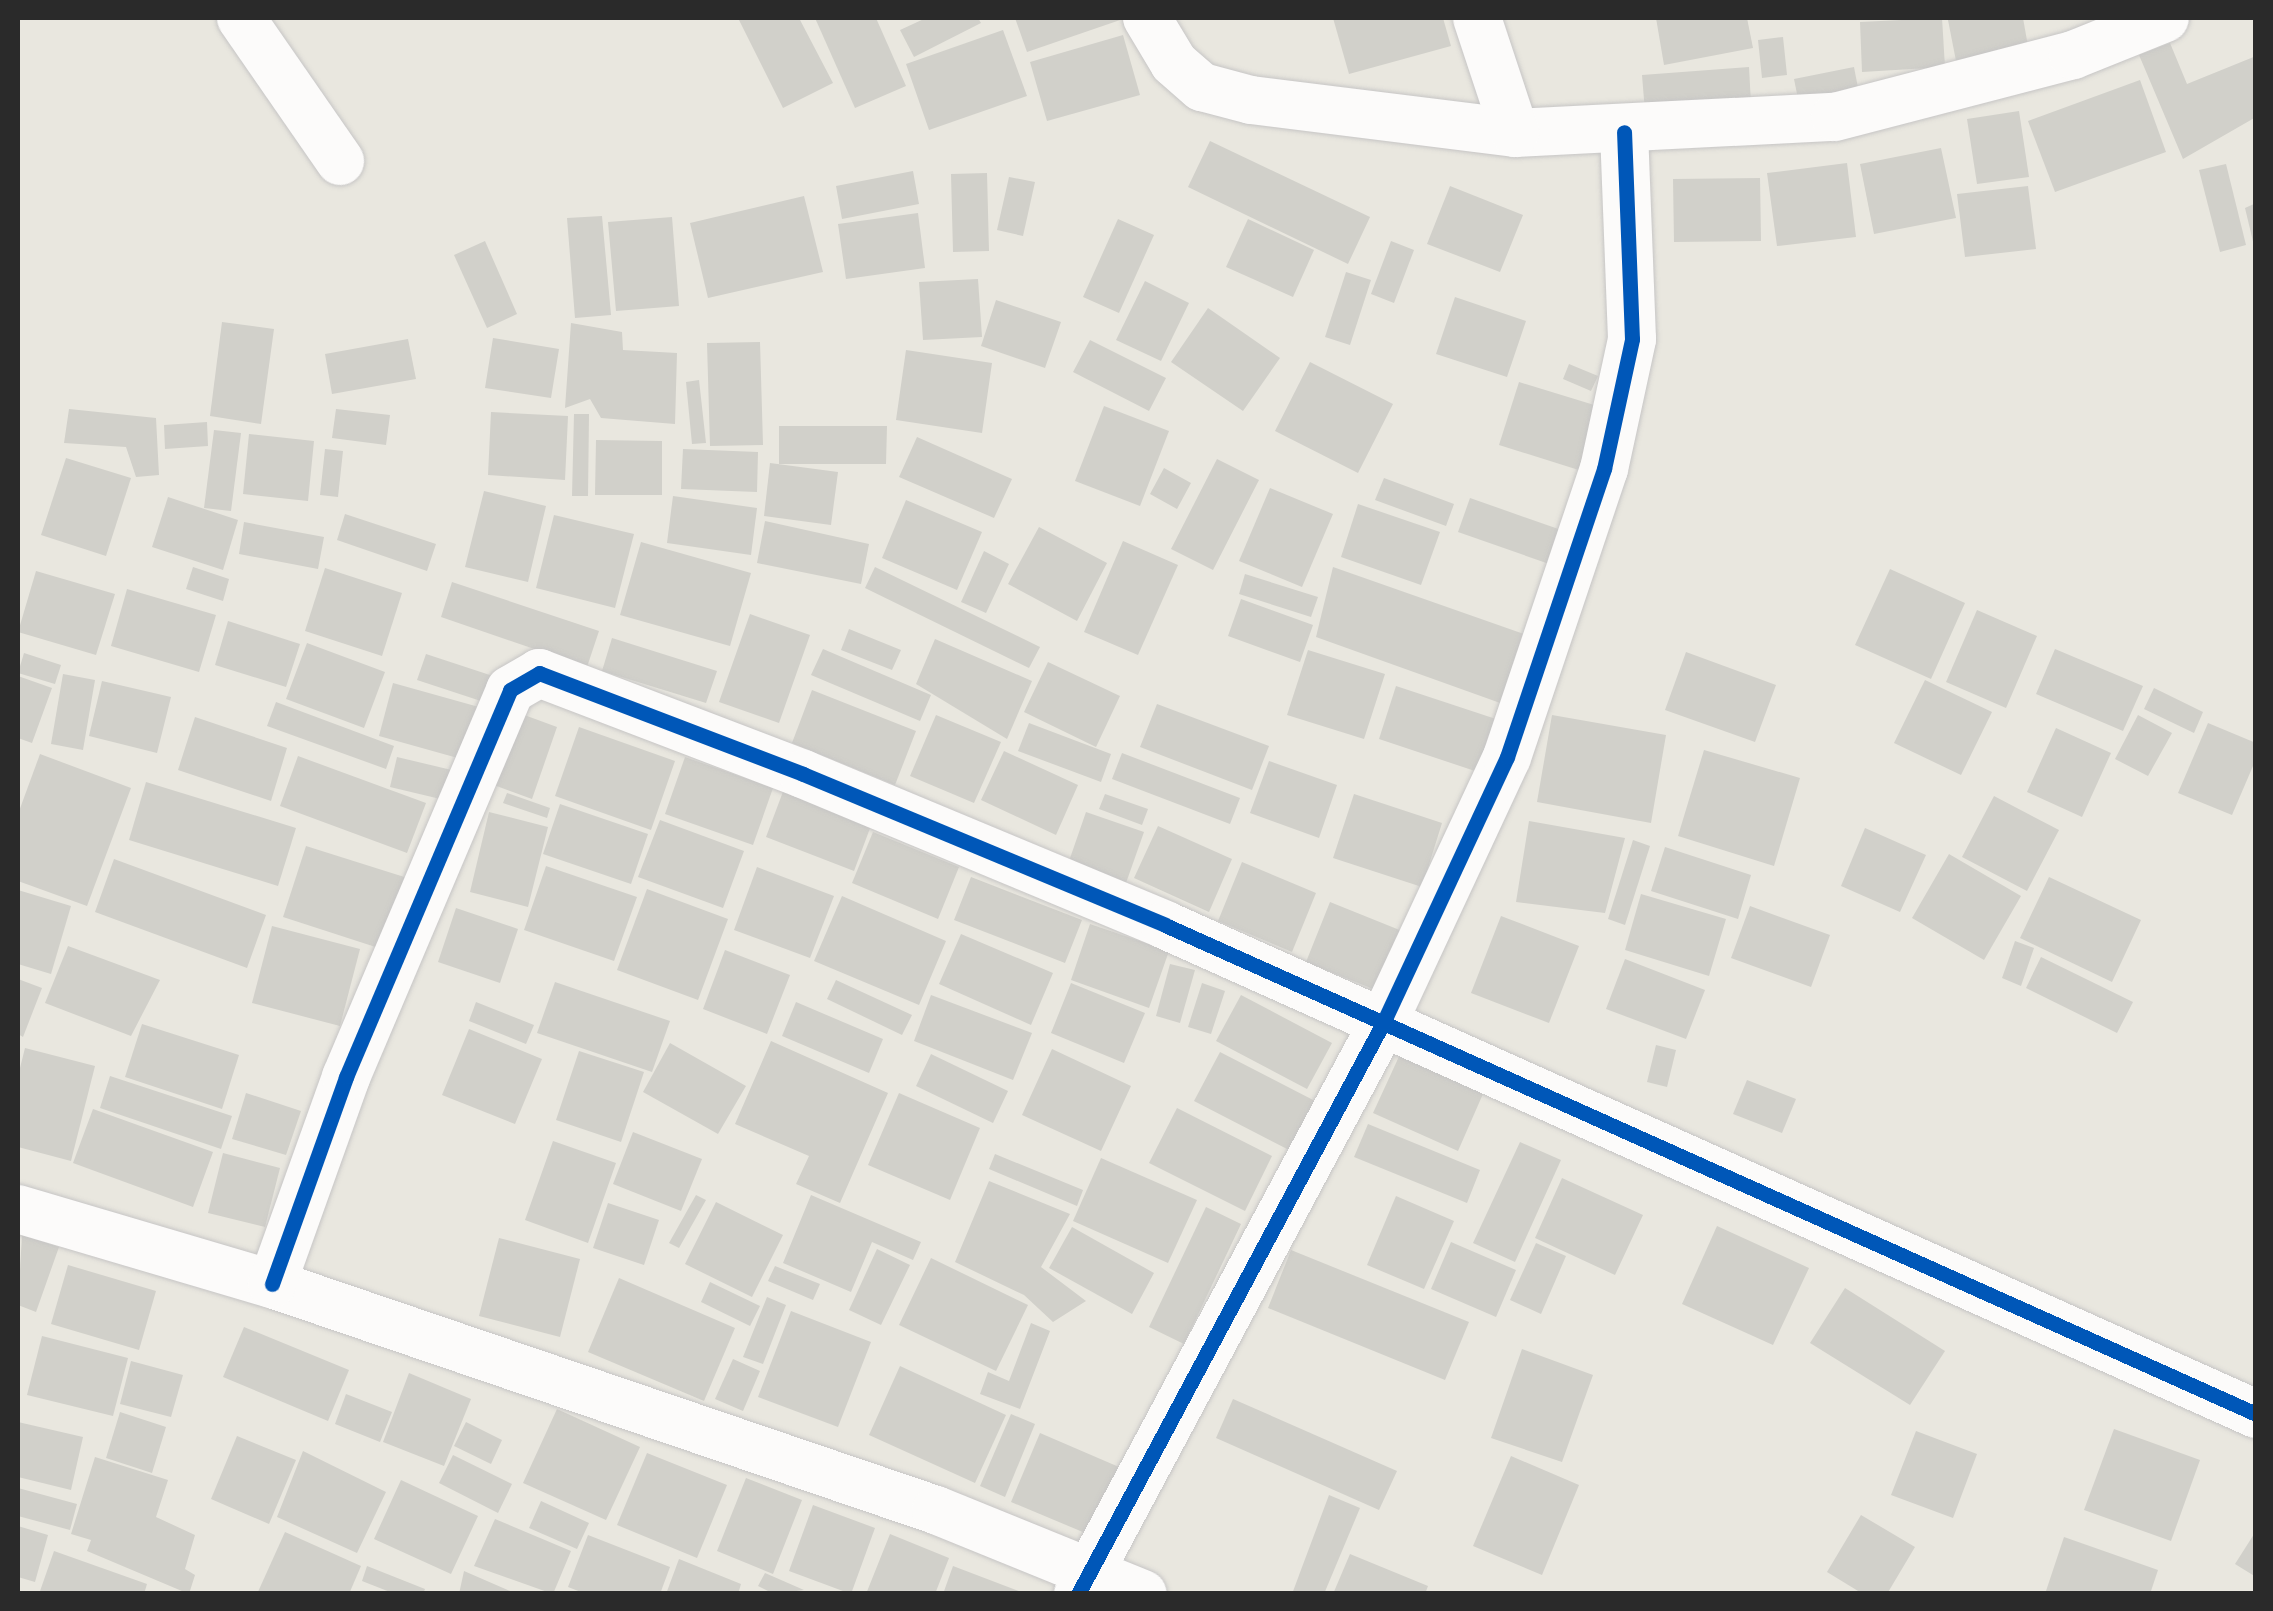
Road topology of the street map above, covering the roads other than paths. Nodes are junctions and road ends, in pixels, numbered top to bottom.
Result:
1 (240, 18) edge
2 (1148, 18) edge
3 (1477, 18) edge
4 (2165, 18) edge
5 (1624, 132) junction
6 (1515, 133) junction
7 (340, 161) dead end
8 (1383, 1022) junction
9 (18, 1208) edge
10 (272, 1284) junction
11 (2256, 1414) edge
12 (1083, 1581) edge
13 (1143, 1594) edge

1 - 7 street
2 - 6 street
3 - 6 street
4 - 5 street
5 - 6 street
5 - 8 street
8 - 10 street
8 - 11 street
8 - 12 street
9 - 10 street
10 - 12 street
12 - 13 street

